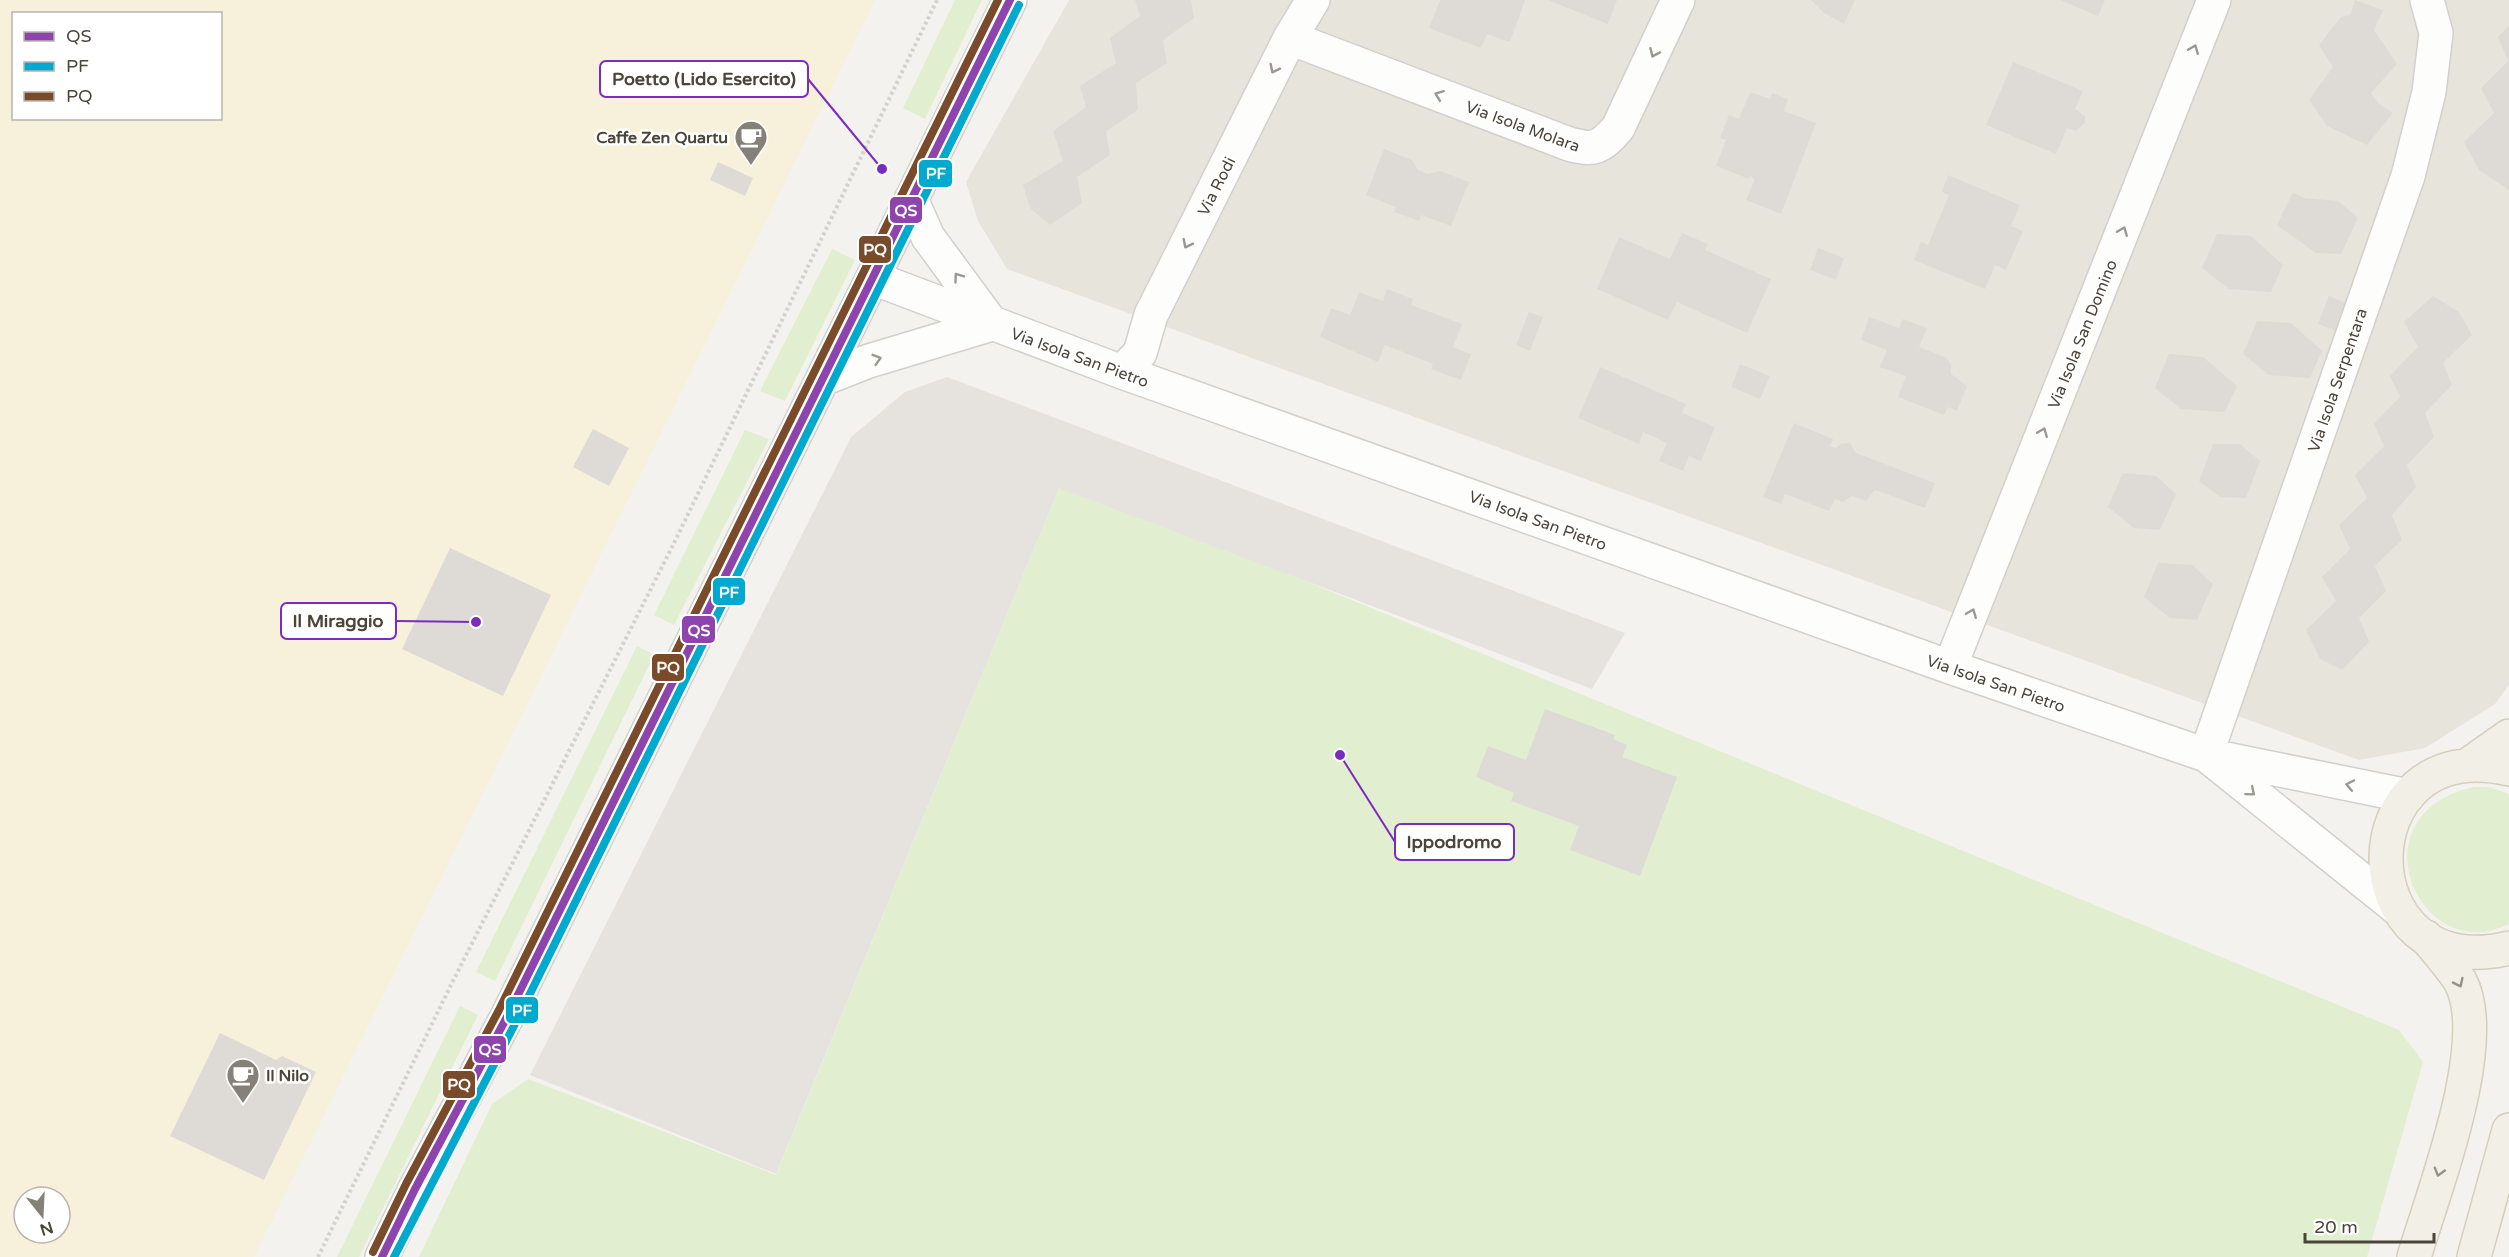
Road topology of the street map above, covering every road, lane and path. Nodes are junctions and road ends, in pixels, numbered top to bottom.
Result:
1 (937, 0) edge
2 (1010, 0) edge
3 (1313, 0) edge
4 (1678, 0) edge
5 (2214, 0) edge
6 (2427, 0) edge
7 (1290, 38) junction
8 (912, 201) junction
9 (873, 278) junction
10 (992, 324) junction
11 (1122, 372) junction
12 (823, 379) junction
13 (1950, 667) junction
14 (2509, 736) edge
15 (2206, 755) junction
16 (2468, 765) junction
17 (2509, 769) edge
18 (2408, 796) junction
19 (2399, 910) junction
20 (2425, 936) junction
21 (2509, 948) edge
22 (2509, 1130) edge
23 (318, 1257) edge
24 (382, 1257) edge
25 (2414, 1257) edge
26 (2474, 1257) edge

1 - 23 path
2 - 8 street
3 - 7 street, Via Rodi
4 -> 7 street, Via Isola Molara
13 -> 5 street, Via Isola San Domino
6 - 15 street, Via Isola Serpentara
7 -> 11 street, Via Rodi
8 - 9 street
10 -> 8 street
9 - 10 street, Via Isola San Pietro
9 - 12 street
10 - 11 street, Via Isola San Pietro
12 -> 10 street
11 - 13 street, Via Isola San Pietro
12 - 24 street
13 - 15 street, Via Isola San Pietro
14 - 16 main road
18 -> 15 street, Via Isola San Pietro
15 -> 19 street, Via Isola San Pietro
16 - 17 main road
16 - 18 main road
18 - 19 main road
19 - 20 main road
20 - 21 main road
20 -> 25 main road
22 - 26 main road

